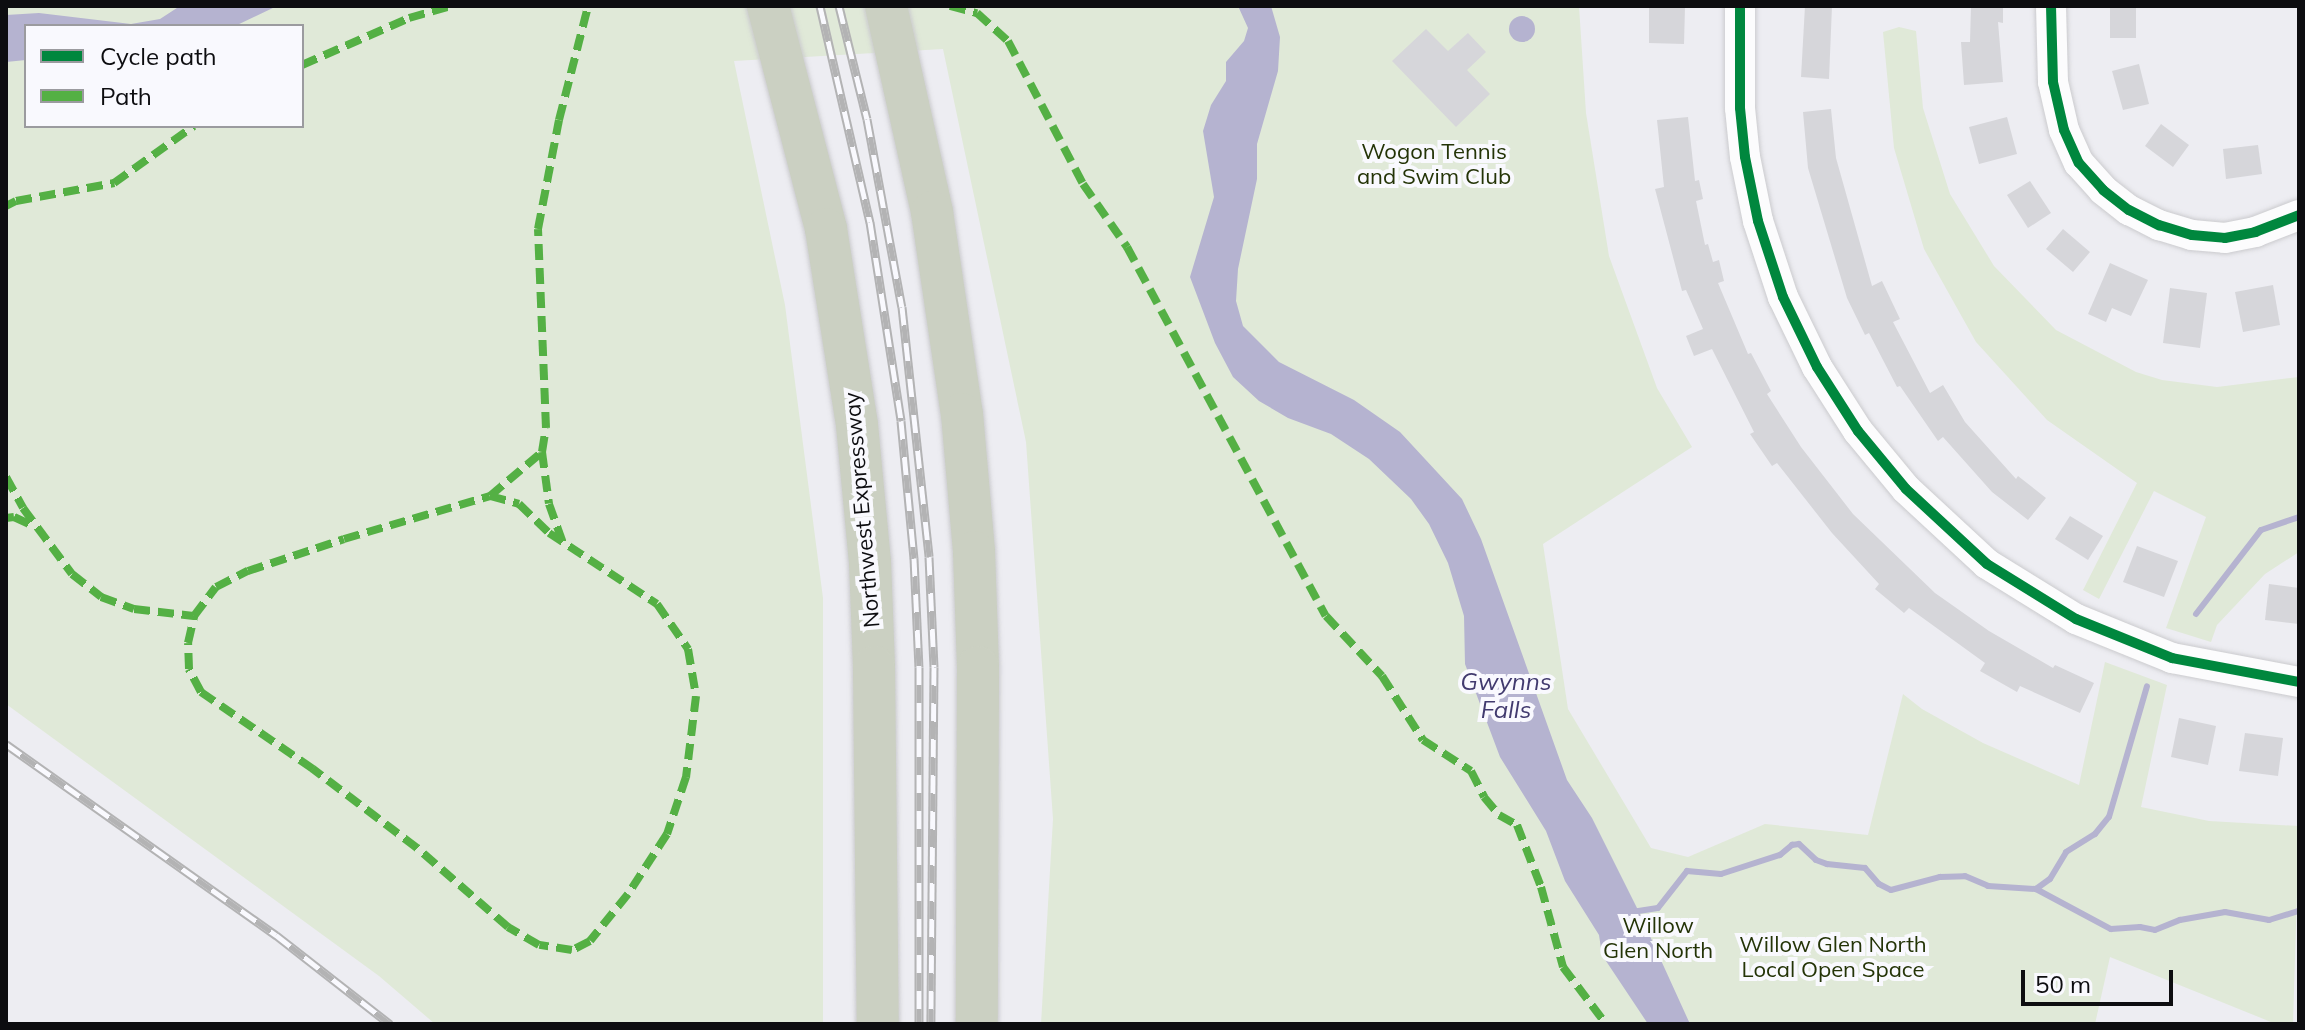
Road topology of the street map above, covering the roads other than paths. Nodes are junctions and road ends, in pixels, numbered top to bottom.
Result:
1 (768, 6) edge
2 (886, 6) edge
3 (1740, 6) edge
4 (2051, 6) edge
5 (2299, 215) edge
6 (2299, 682) edge
7 (878, 1024) edge
8 (977, 1024) edge

1 - 7 highway, Northwest Expressway
2 - 8 highway
3 - 6 street
4 - 5 street

